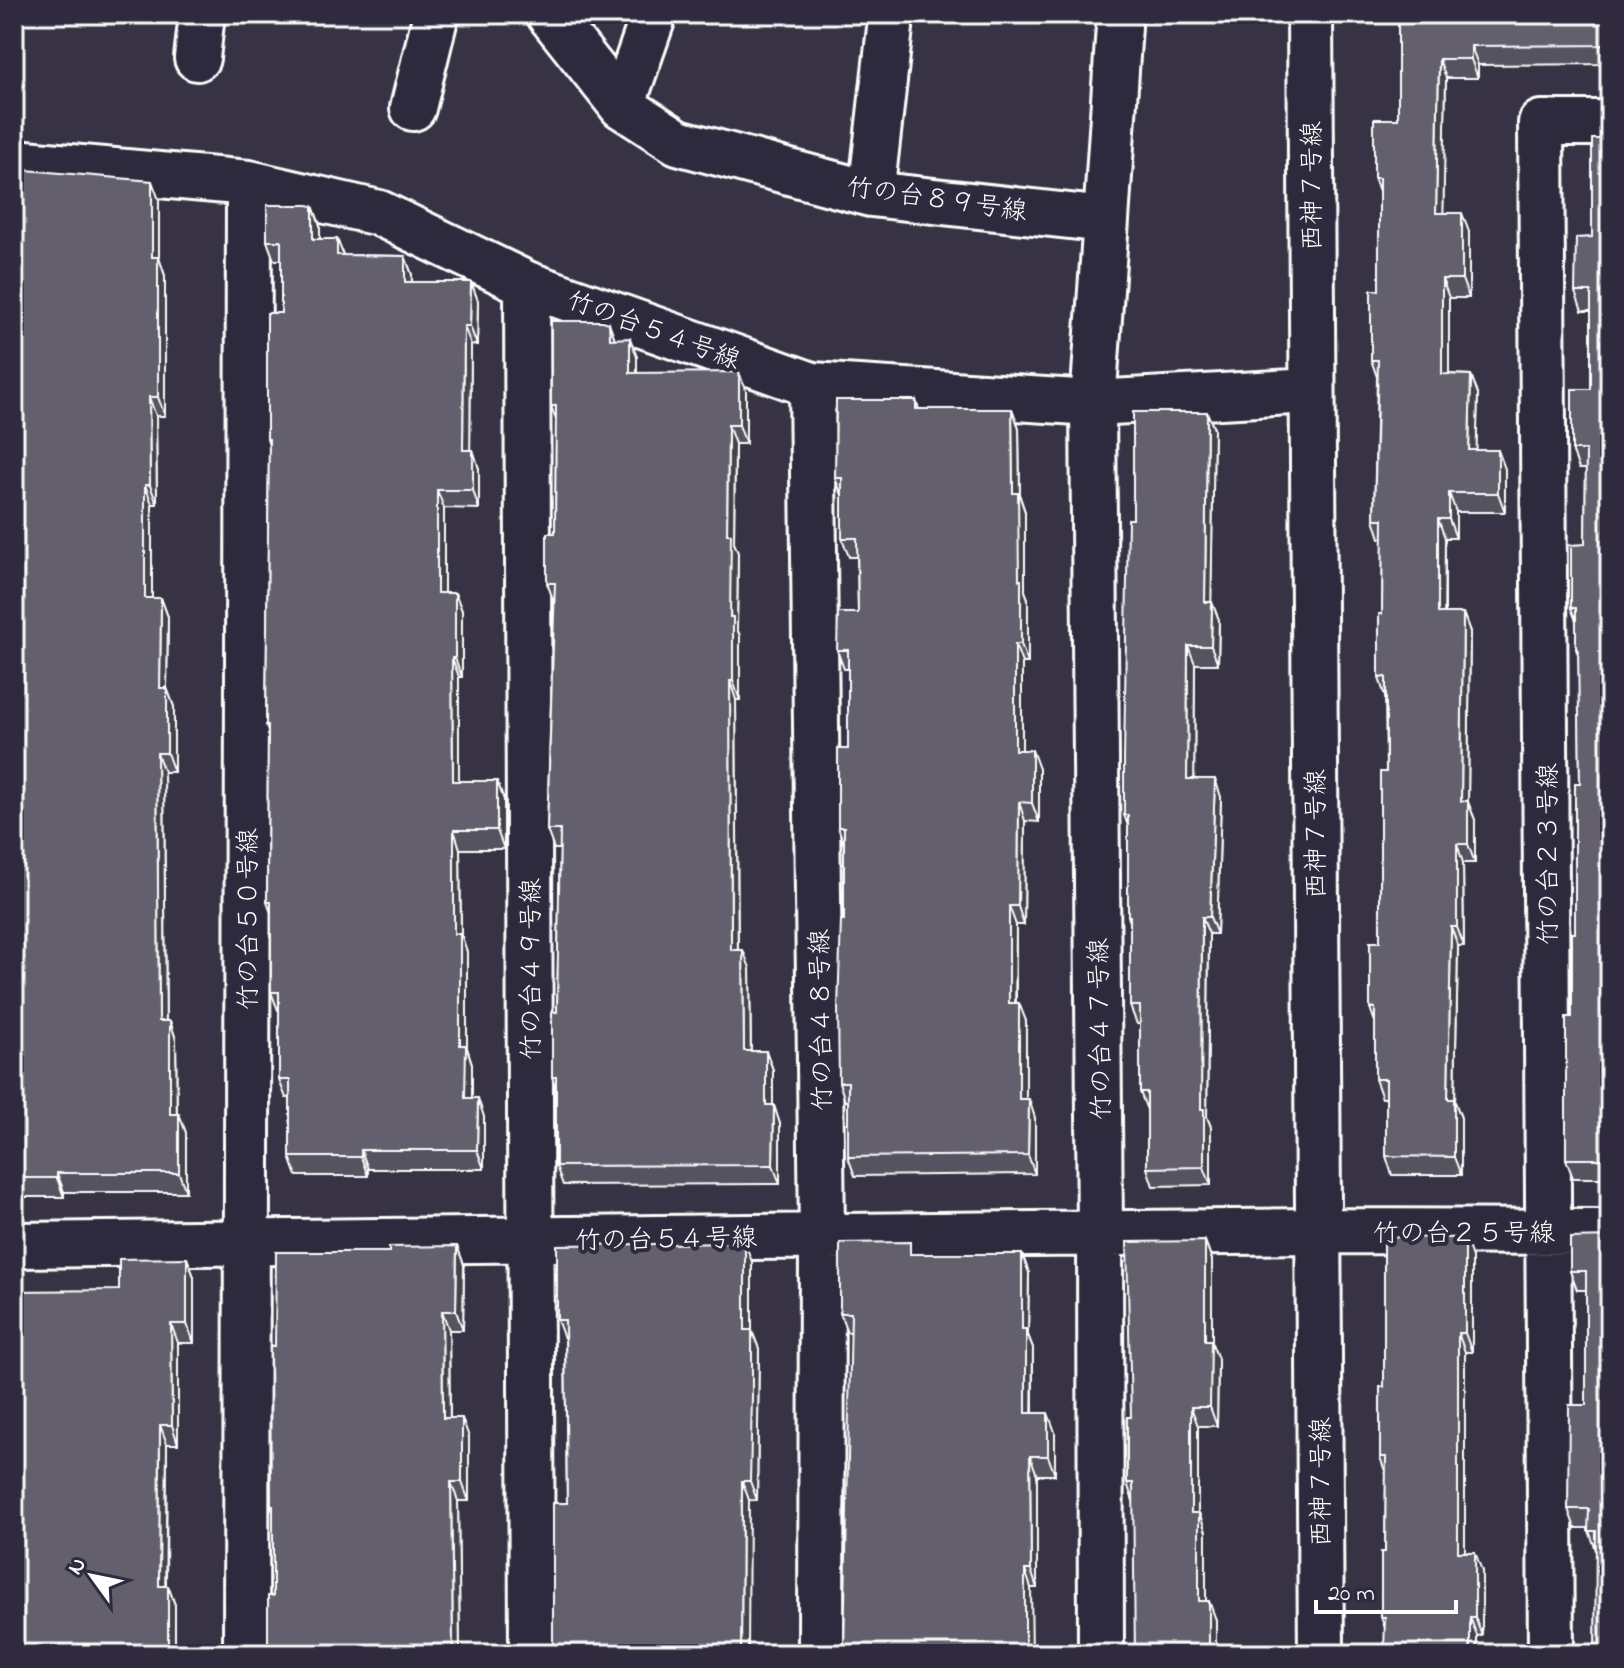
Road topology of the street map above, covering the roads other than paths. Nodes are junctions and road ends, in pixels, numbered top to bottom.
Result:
1 (202, 14) edge
2 (436, 14) edge
3 (549, 14) edge
4 (654, 14) edge
5 (1310, 14) edge
6 (1119, 26) dead end
7 (890, 28) dead end
8 (197, 58) dead end
9 (622, 106) junction
10 (413, 108) dead end
11 (1610, 123) edge
12 (14, 162) edge
13 (249, 183) junction
14 (871, 194) junction
15 (1106, 220) junction
16 (527, 284) junction
17 (812, 385) junction
18 (1312, 391) junction
19 (1093, 403) junction
20 (1318, 1231) junction
21 (1610, 1232) edge
22 (1100, 1233) junction
23 (1549, 1233) junction
24 (822, 1236) junction
25 (531, 1239) junction
26 (245, 1242) junction
27 (14, 1245) edge
28 (246, 1654) edge
29 (532, 1654) edge
30 (821, 1654) edge
31 (1101, 1654) edge
32 (1321, 1654) edge
33 (1551, 1654) edge

1 - 8 street
2 - 10 street
3 - 9 street, 竹の台８９号線
4 - 9 street
5 - 18 street, 西神７号線
6 - 15 street
7 - 14 street
9 - 14 street, 竹の台８９号線
11 - 23 street, 竹の台２３号線
12 - 13 street, 竹の台５４号線
13 - 16 street, 竹の台５４号線
13 - 26 street, 竹の台５０号線
14 - 15 street, 竹の台８９号線
15 - 19 street
16 - 17 street, 竹の台５４号線
16 - 25 street, 竹の台４９号線
17 - 19 street, 竹の台５４号線
17 - 24 street, 竹の台４８号線
18 - 19 street, 竹の台５４号線
18 - 20 street, 西神７号線
19 - 22 street, 竹の台４７号線
20 - 22 street, 竹の台５４号線
20 - 23 street, 竹の台２５号線
20 - 32 street, 西神７号線
21 - 23 street, 竹の台２５号線
22 - 24 street, 竹の台５４号線
22 - 31 street, 竹の台４７号線
23 - 33 street, 竹の台２３号線
24 - 25 street, 竹の台５４号線
24 - 30 street, 竹の台４８号線
25 - 26 street, 竹の台５４号線
25 - 29 street, 竹の台４９号線
26 - 27 street, 竹の台５４号線
26 - 28 street, 竹の台５０号線

